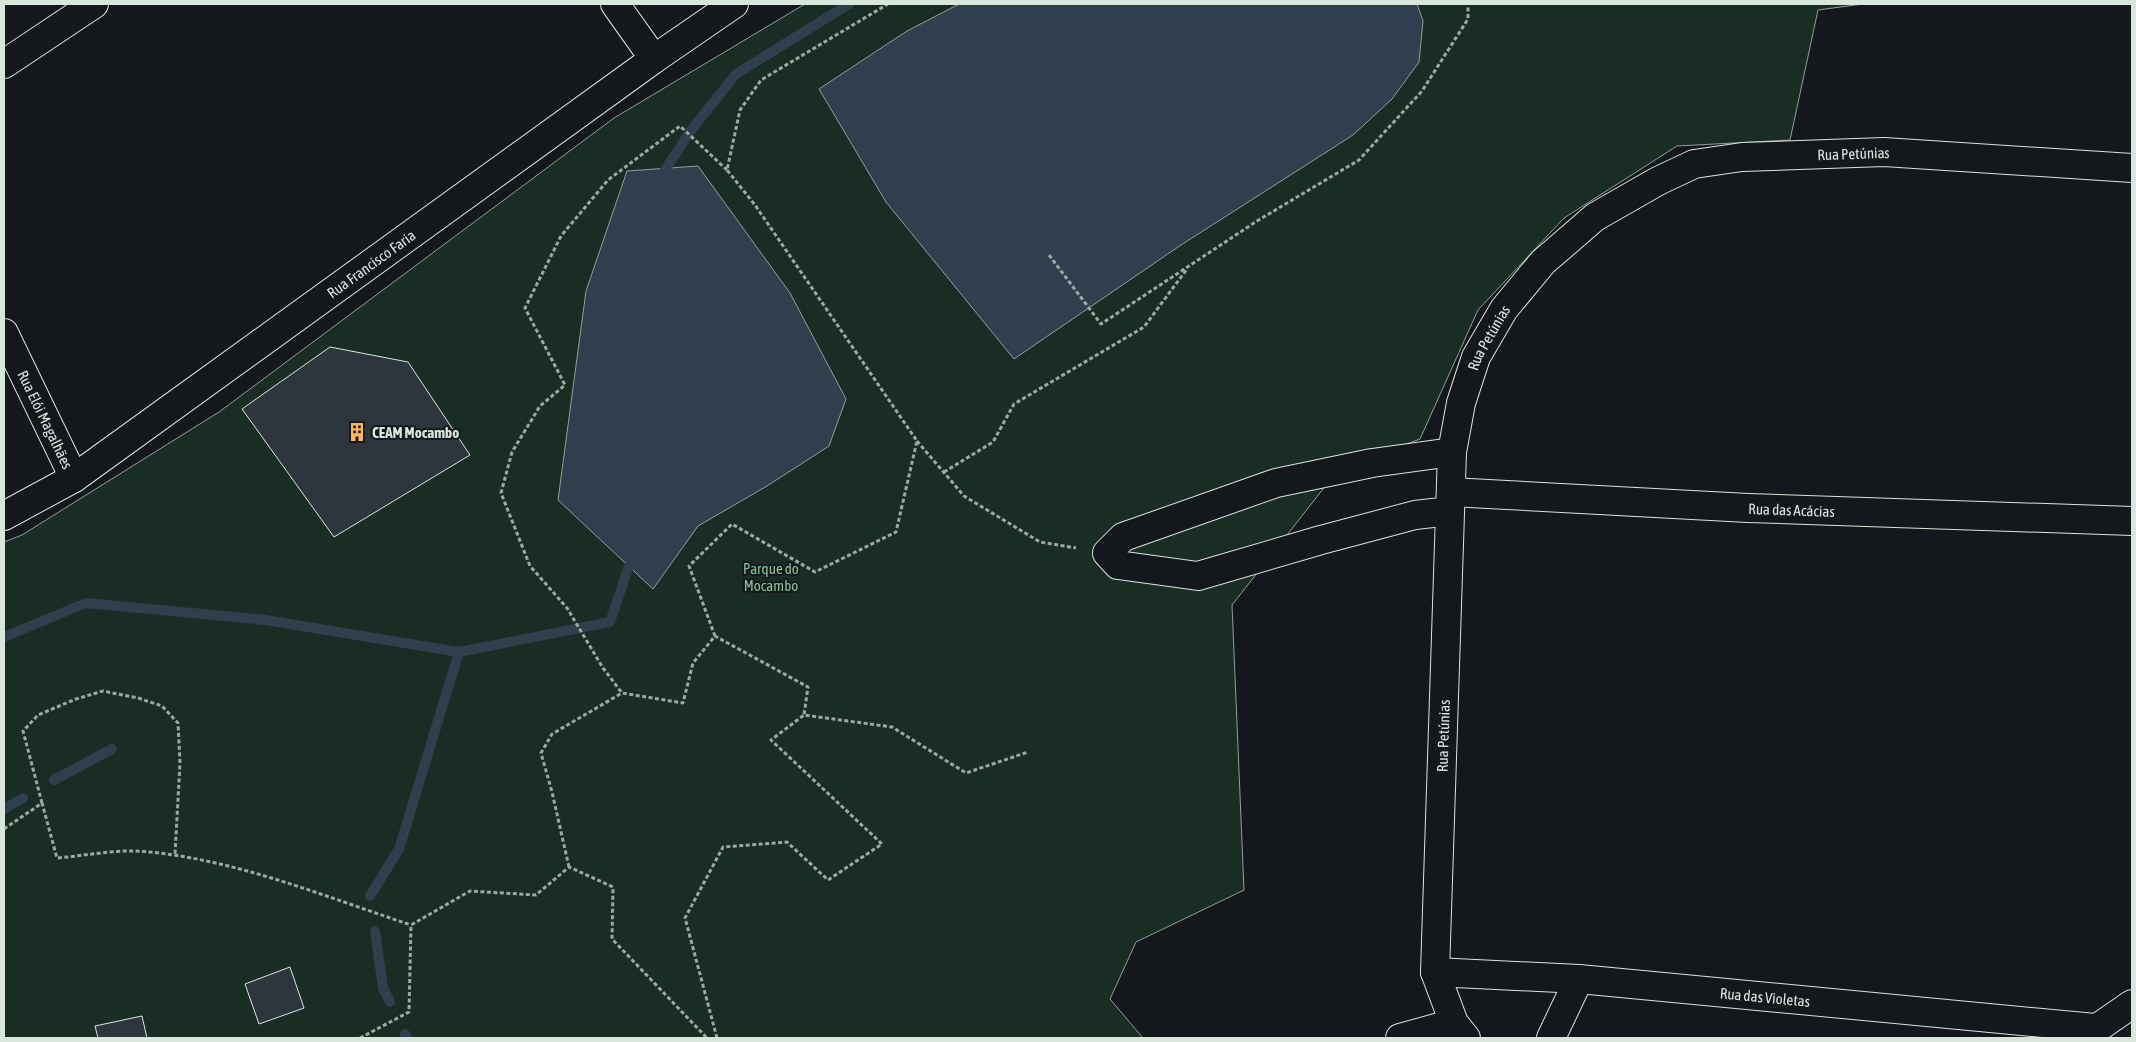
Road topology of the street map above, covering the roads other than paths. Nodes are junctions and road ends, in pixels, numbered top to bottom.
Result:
1 (94, 4) edge
2 (615, 4) edge
3 (734, 4) edge
4 (654, 59) junction
5 (4, 64) edge
6 (2132, 168) edge
7 (4, 334) edge
8 (1452, 452) junction
9 (74, 478) junction
10 (1450, 501) junction
11 (4, 516) edge
12 (2132, 521) edge
13 (1435, 972) junction
14 (1579, 979) junction
15 (2132, 1004) edge
16 (1460, 1030) edge
17 (2089, 1033) edge
18 (1400, 1038) edge
19 (1551, 1038) edge

1 - 5 street
2 - 4 street
3 - 4 street, Rua Francisco Faria
4 - 9 street, Rua Francisco Faria
6 - 8 street, Rua Petúnias
7 - 9 street, Rua Elói Magalhães
8 - 10 street, Rua Petúnias
8 - 10 street, Rua das Acácias
9 - 11 street, Rua Francisco Faria
10 - 12 street, Rua das Acácias
10 - 13 street, Rua Petúnias
13 - 14 street, Rua das Violetas
13 - 16 street, Rua Petúnias
14 - 17 street, Rua das Violetas
14 - 19 street
15 - 17 street
16 - 18 street

